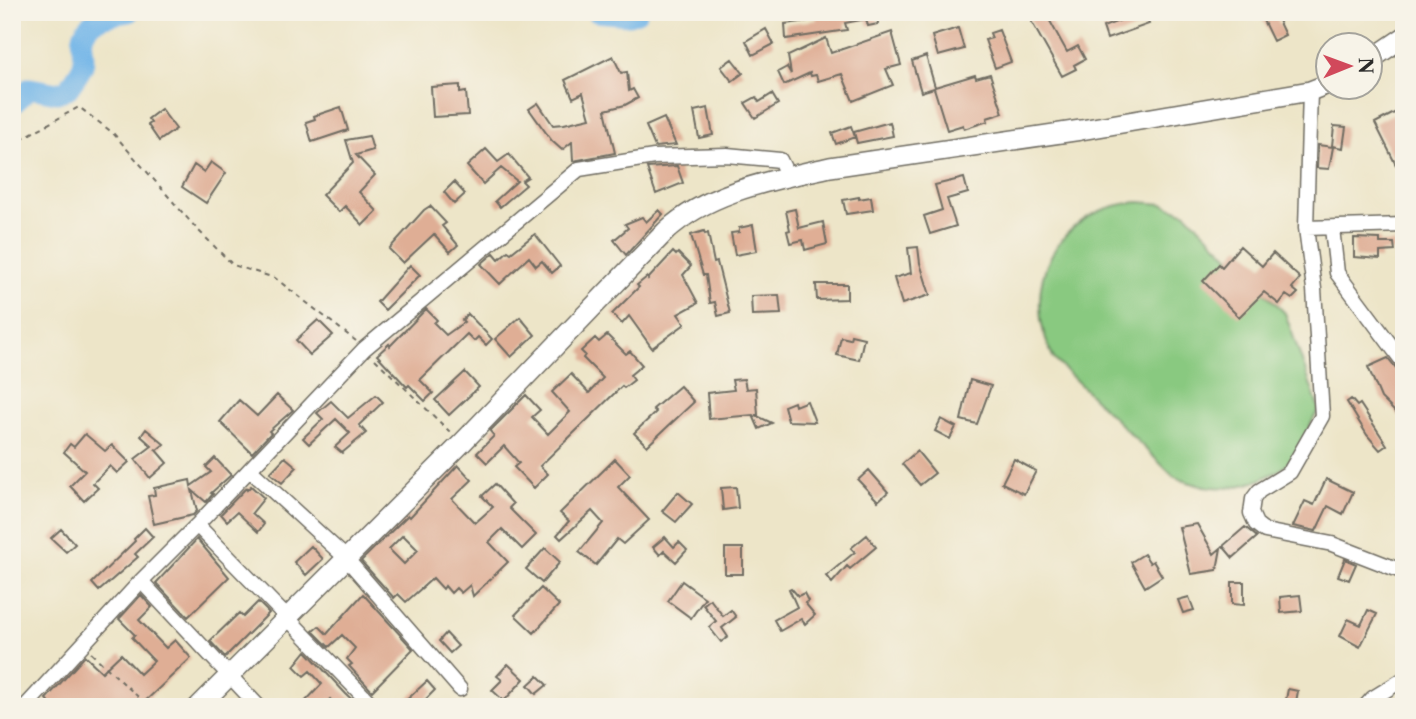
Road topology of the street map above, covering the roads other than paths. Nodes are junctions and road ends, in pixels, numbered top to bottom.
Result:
1 (1404, 37) edge
2 (1384, 51) edge
3 (1314, 88) edge
4 (1318, 102) edge
5 (789, 176) junction
6 (1404, 225) edge
7 (1306, 228) junction
8 (1332, 228) junction
9 (1404, 363) edge
10 (250, 470) junction
11 (197, 526) junction
12 (345, 557) junction
13 (1404, 572) edge
14 (141, 581) junction
15 (288, 616) junction
16 (230, 675) junction
17 (1404, 679) edge
18 (460, 689) dead end
19 (32, 704) edge
20 (198, 707) edge
21 (259, 707) edge
22 (374, 707) edge
23 (1366, 707) edge

1 - 2 street
3 - 5 street
4 - 7 street
5 - 10 street
5 - 12 street
6 - 8 street
7 - 8 street
7 - 13 street
8 - 9 street
10 - 11 street
10 - 12 street
11 - 14 street
11 - 15 street
12 - 15 street
12 - 18 street
14 - 16 street
14 - 19 street
15 - 16 street
15 - 22 street
16 - 20 street
16 - 21 street
17 - 23 street

